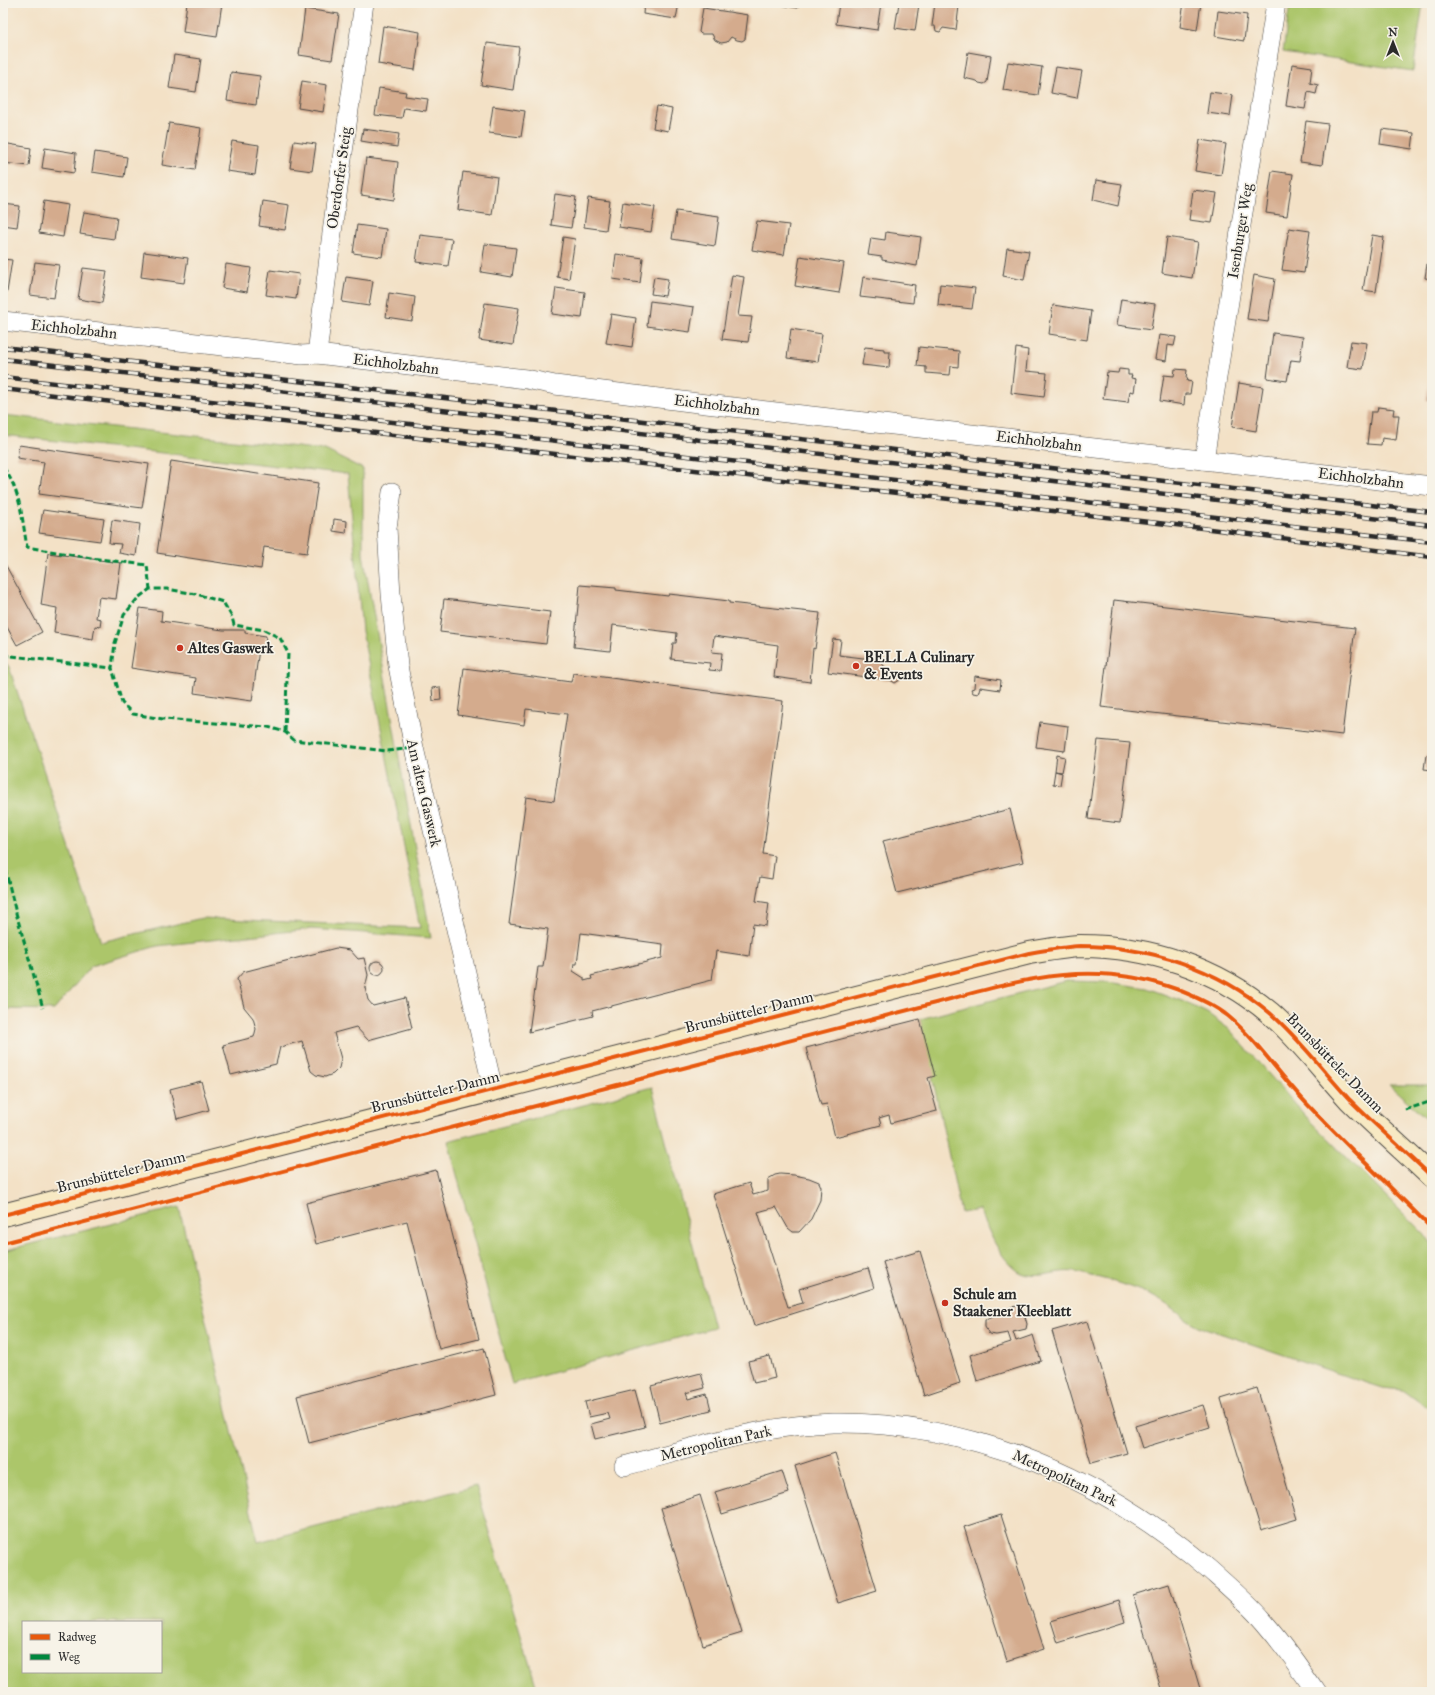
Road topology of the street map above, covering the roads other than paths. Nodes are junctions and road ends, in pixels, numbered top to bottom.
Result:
1 (364, 3) edge
2 (1276, 3) edge
3 (3, 321) edge
4 (318, 354) junction
5 (1204, 460) junction
6 (1432, 486) edge
7 (392, 492) dead end
8 (493, 1089) junction
9 (1432, 1176) edge
10 (3, 1215) edge
11 (624, 1466) dead end
12 (1316, 1692) edge

1 - 4 street, Oberdorfer Steig
2 - 5 street, Isenburger Weg
3 - 4 street, Eichholzbahn
4 - 5 street, Eichholzbahn
5 - 6 street, Eichholzbahn
7 - 8 street, Am alten Gaswerk
8 - 9 main road, Brunsbütteler Damm
8 - 10 main road, Brunsbütteler Damm
11 - 12 street, Metropolitan Park

